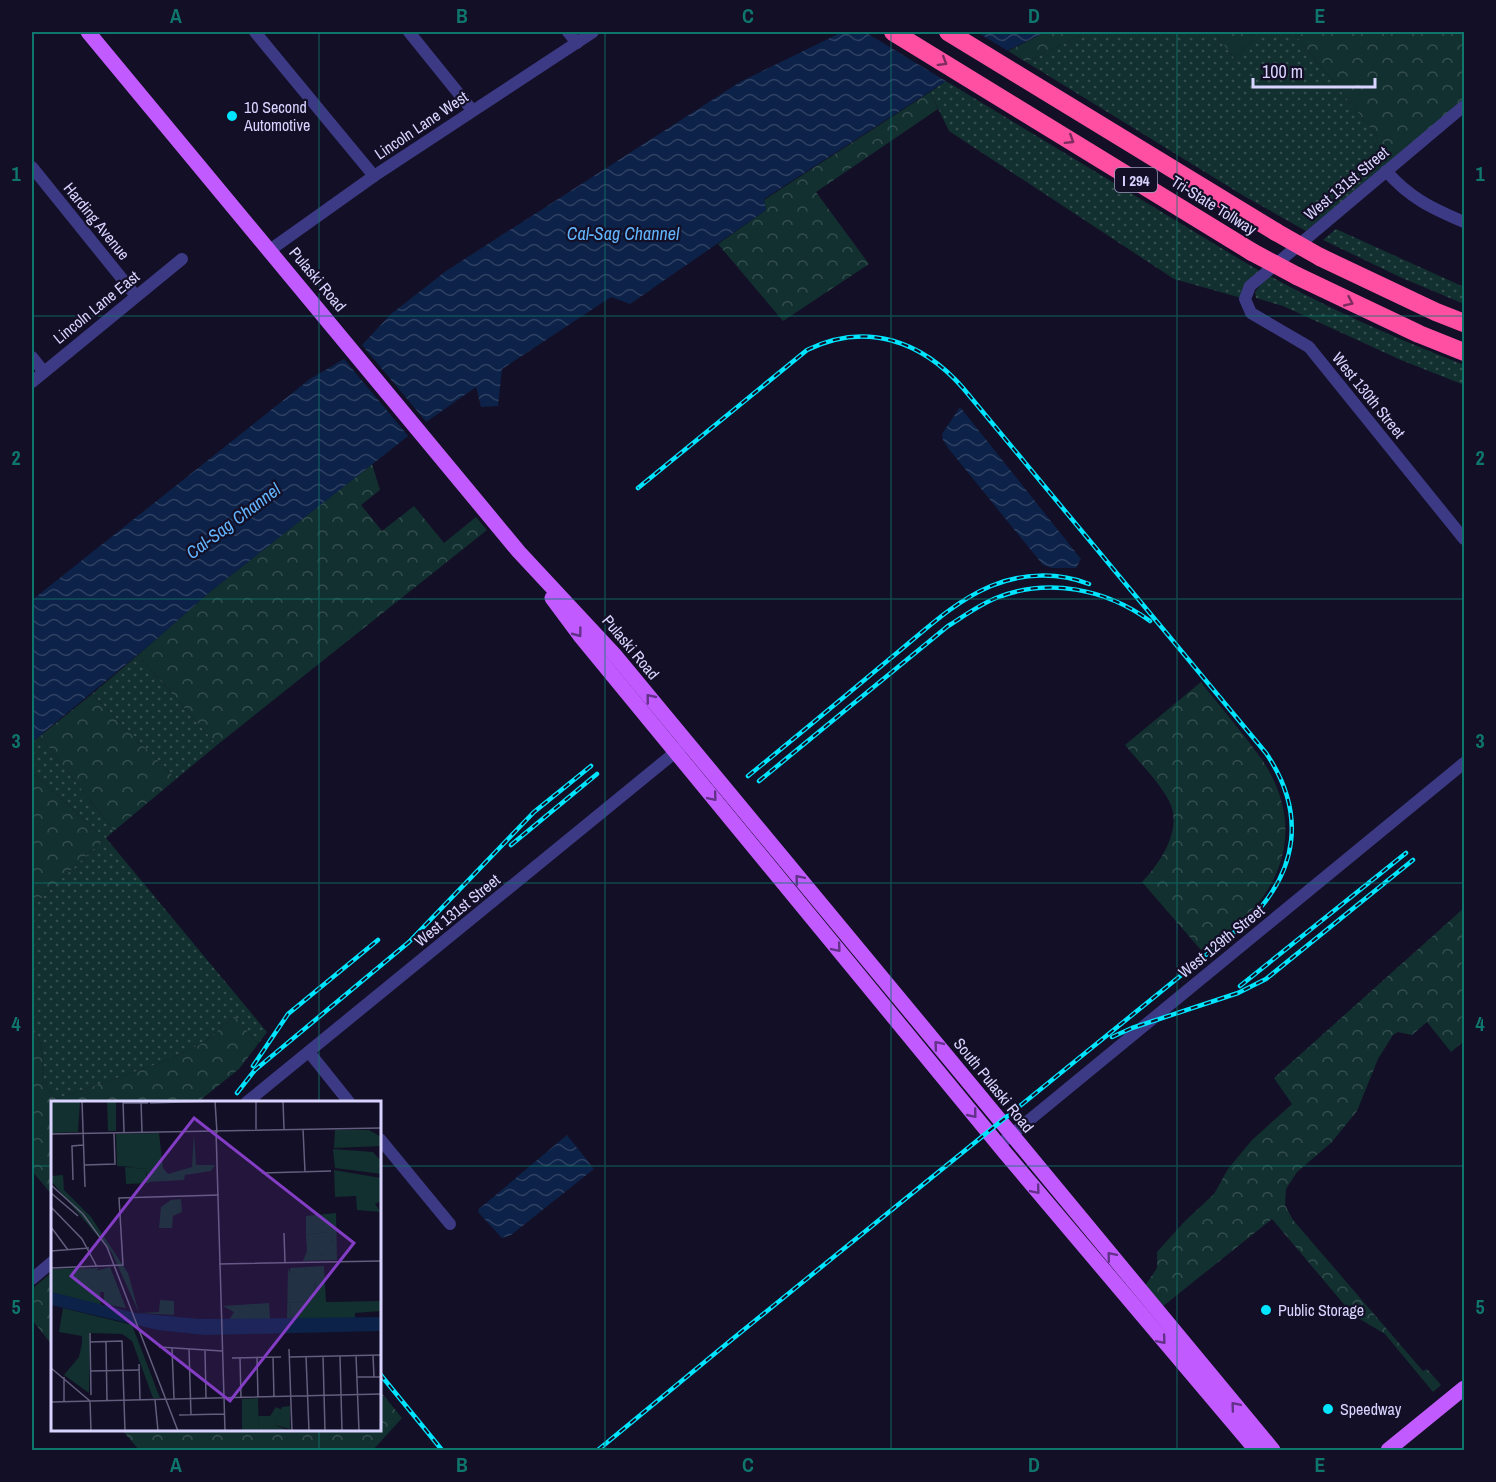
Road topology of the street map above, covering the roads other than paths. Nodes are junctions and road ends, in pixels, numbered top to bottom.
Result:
1 (88, 32) edge
2 (255, 32) edge
3 (409, 32) edge
4 (568, 32) edge
5 (593, 32) edge
6 (893, 32) edge
7 (948, 32) edge
8 (577, 43) junction
9 (1464, 106) edge
10 (472, 110) junction
11 (32, 167) edge
12 (1386, 171) junction
13 (374, 176) junction
14 (1464, 222) edge
15 (270, 250) junction
16 (182, 259) dead end
17 (1250, 286) joint
18 (136, 296) junction
19 (1464, 323) edge
20 (1464, 352) edge
21 (32, 357) edge
22 (44, 372) junction
23 (32, 382) edge
24 (1464, 538) edge
25 (681, 748) junction
26 (1464, 763) edge
27 (309, 1052) junction
28 (248, 1101) edge
29 (348, 1101) edge
30 (1012, 1135) junction
31 (381, 1140) edge
32 (999, 1145) junction
33 (450, 1224) dead end
34 (51, 1263) edge
35 (32, 1279) edge
36 (1464, 1388) edge
37 (1256, 1450) edge
38 (1273, 1450) edge
39 (1388, 1450) edge

1 - 15 main road, Pulaski Road
2 - 13 street
3 - 10 street
4 - 8 street
5 - 8 street, Lincoln Lane West
6 -> 20 highway, Tri-State Tollway / I 294, bridge
7 - 19 highway, Tri-State Tollway / I 294, bridge
8 - 10 street, Lincoln Lane West
9 - 12 street, West 131st Street
10 - 13 street, Lincoln Lane West
11 - 18 street, Harding Avenue
12 - 14 street
12 - 17 street, West 131st Street
13 - 15 street, Lincoln Lane West
15 - 25 main road, Pulaski Road
16 - 18 street, Lincoln Lane East
17 - 24 street, West 130th Street
18 - 22 street, Lincoln Lane East
21 - 22 street
22 - 23 street, Lincoln Lane East
25 - 27 street, West 131st Street
30 -> 25 main road, South Pulaski Road
25 -> 32 main road, South Pulaski Road
26 - 30 street, West 129th Street
27 - 28 street, West 131st Street
27 - 29 street
30 - 32 street, West 129th Street
38 -> 30 main road, South Pulaski Road
31 - 33 street
32 -> 37 main road, South Pulaski Road
34 - 35 street
36 - 39 main road

